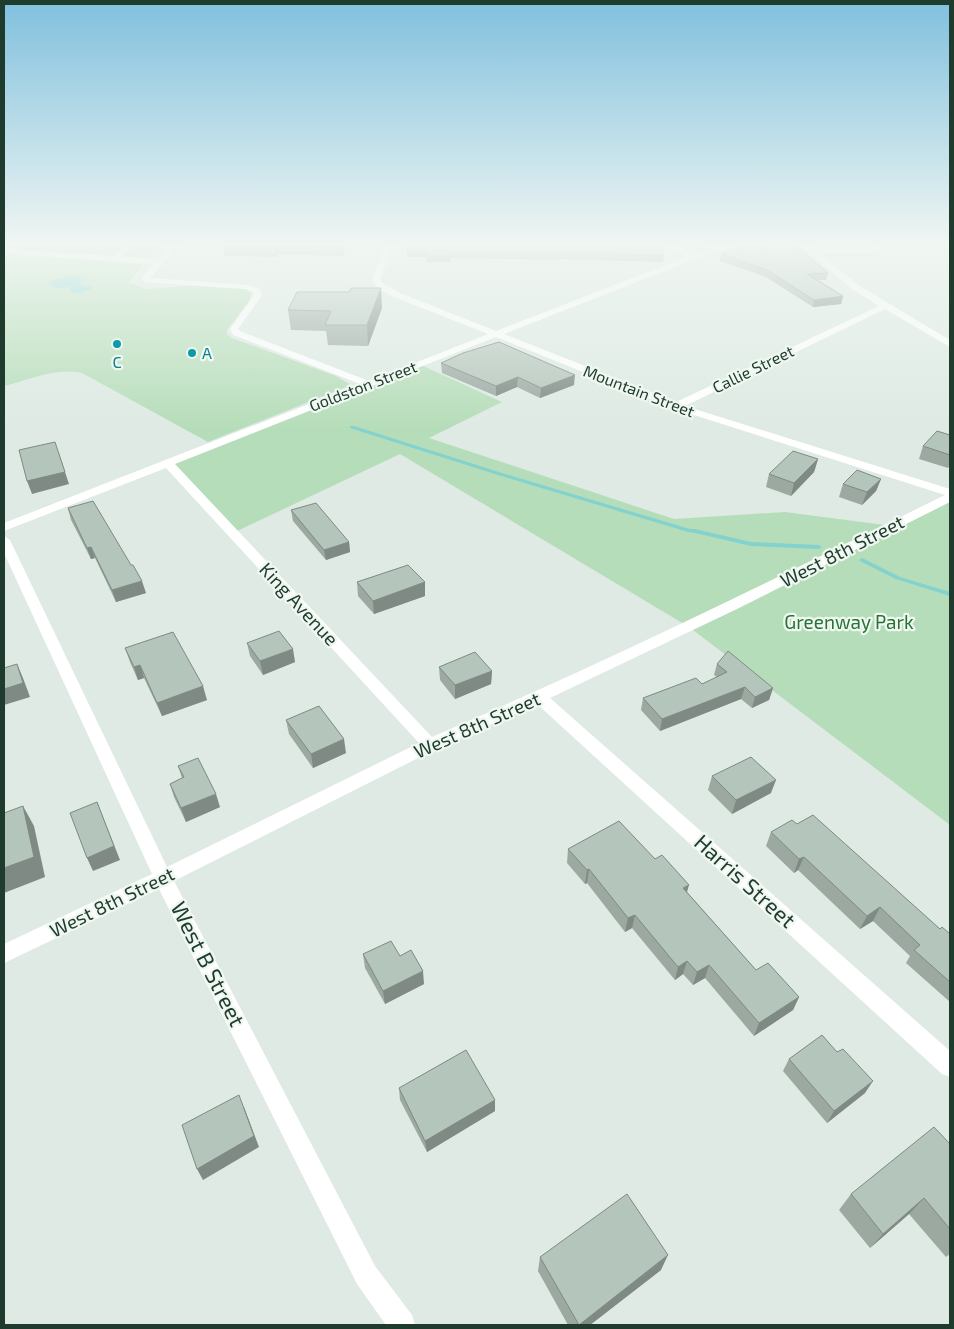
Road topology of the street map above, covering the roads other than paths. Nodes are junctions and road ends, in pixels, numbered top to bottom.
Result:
1 (252, 304) edge
2 (422, 304) edge
3 (574, 304) edge
4 (882, 304) edge
5 (885, 306) junction
6 (494, 335) junction
7 (950, 344) edge
8 (369, 384) junction
9 (676, 406) junction
10 (168, 463) junction
11 (950, 493) edge
12 (950, 497) edge
13 (4, 527) edge
14 (4, 540) edge
15 (539, 697) junction
16 (430, 745) junction
17 (163, 878) junction
18 (4, 954) edge
19 (950, 1066) edge
20 (402, 1325) edge

1 - 8 street
2 - 6 street, Mountain Street
3 - 6 street, Goldston Street
4 - 5 street
5 - 7 street
5 - 9 street, Callie Street
6 - 8 street, Goldston Street
6 - 9 street, Mountain Street
8 - 10 street, Goldston Street
9 - 11 street, Mountain Street
10 - 13 street, Goldston Street
10 - 16 street, King Avenue
12 - 15 street, West 8th Street
14 - 17 street, West B Street
15 - 16 street, West 8th Street
15 - 19 street, Harris Street
16 - 17 street, West 8th Street
17 - 18 street, West 8th Street
17 - 20 street, West B Street

